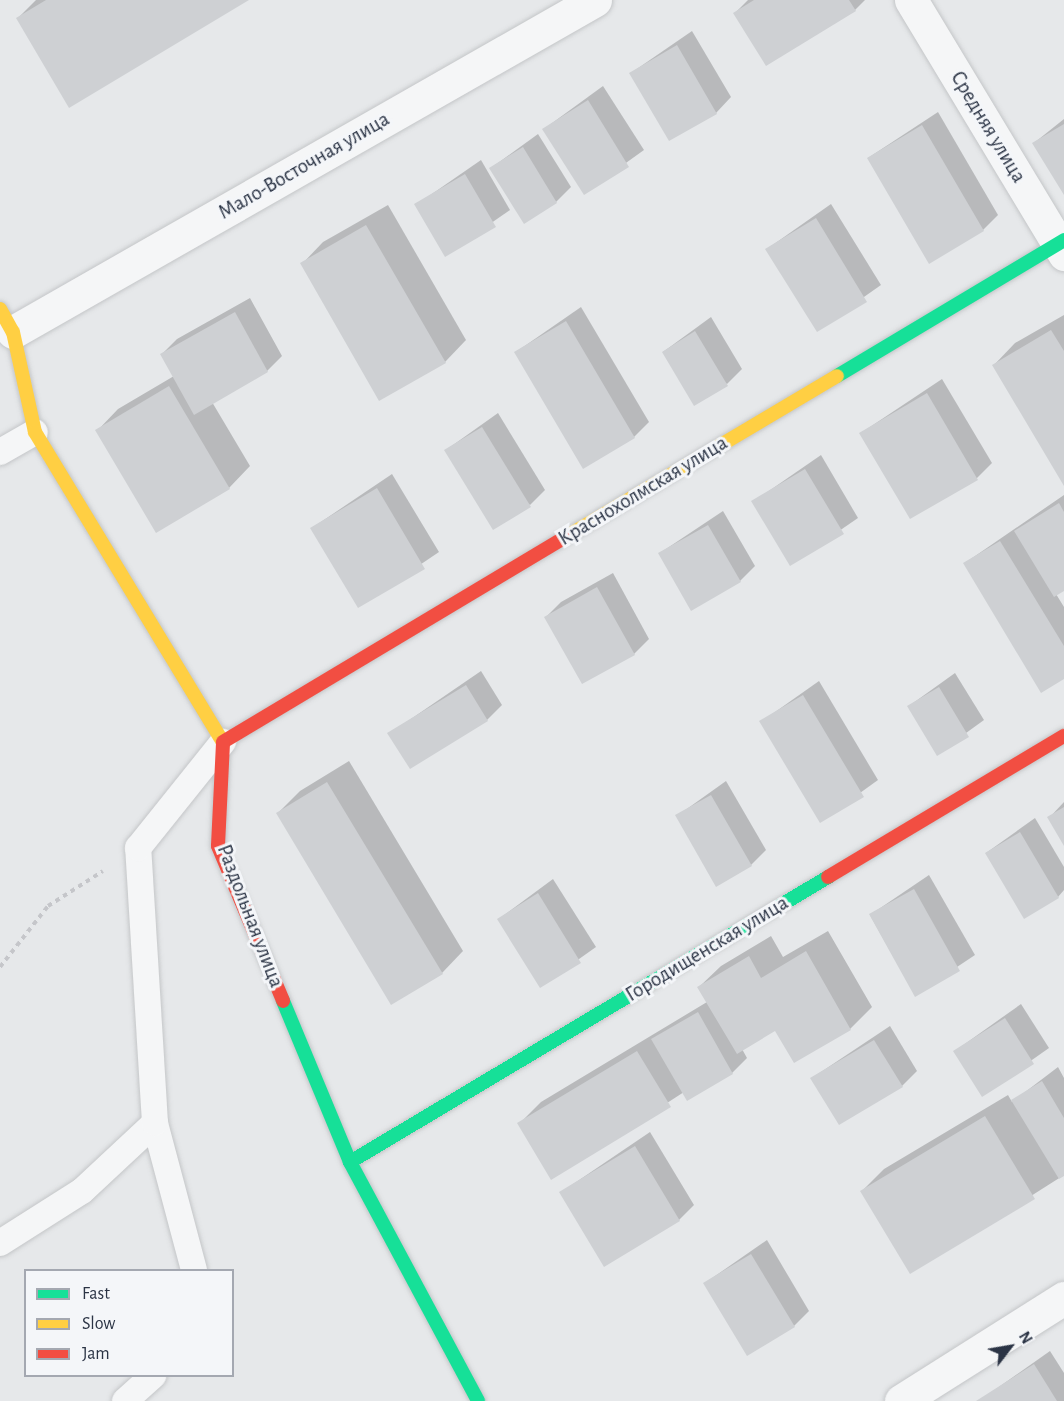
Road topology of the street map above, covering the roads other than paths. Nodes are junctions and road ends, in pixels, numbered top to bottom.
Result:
1 (595, 0) edge
2 (911, 0) edge
3 (1062, 246) edge
4 (7, 320) edge
5 (35, 432) junction
6 (0, 452) edge
7 (1064, 736) edge
8 (223, 742) junction
9 (155, 1123) junction
10 (350, 1162) junction
11 (0, 1243) edge
12 (194, 1269) edge
13 (1064, 1298) edge
14 (152, 1377) edge
15 (125, 1401) edge
16 (478, 1401) edge
17 (901, 1401) edge

1 - 4 street, Мало-Восточная улица
2 - 3 street, Средняя улица
3 - 8 street, Краснохолмская улица
4 - 5 street
5 - 6 lane
5 - 8 street
7 - 10 street, Городищенская улица
8 - 9 lane
8 - 10 street, Раздольная улица
9 - 11 lane
9 - 12 lane
10 - 16 street, Раздольная улица
13 - 17 street
14 - 15 lane

